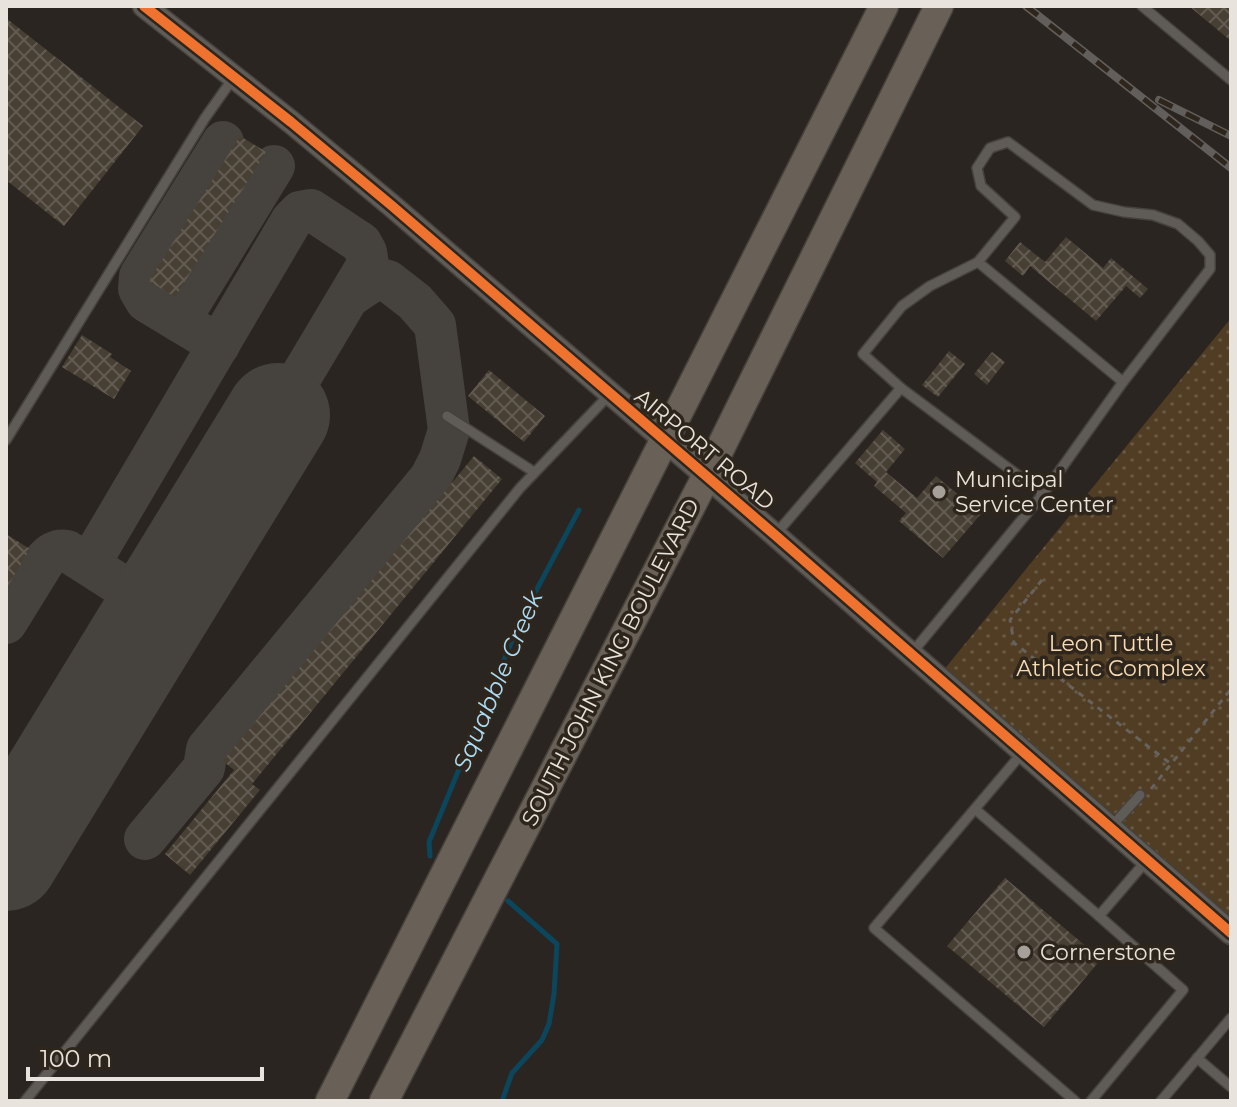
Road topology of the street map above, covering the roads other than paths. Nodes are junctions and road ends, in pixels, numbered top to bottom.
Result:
1 (144, 6) edge
2 (884, 6) edge
3 (939, 6) edge
4 (1142, 6) edge
5 (234, 77) junction
6 (1231, 80) edge
7 (978, 262) junction
8 (1123, 382) junction
9 (901, 388) junction
10 (610, 395) junction
11 (447, 416) dead end
12 (6, 440) edge
13 (664, 441) junction
14 (534, 472) junction
15 (706, 477) junction
16 (1043, 494) junction
17 (775, 535) junction
18 (911, 654) junction
19 (1023, 752) junction
20 (1140, 795) dead end
21 (975, 809) junction
22 (1110, 828) junction
23 (1147, 860) junction
24 (1099, 916) junction
25 (1231, 933) edge
26 (1229, 1024) edge
27 (1197, 1058) junction
28 (1231, 1087) edge
29 (25, 1101) edge
30 (330, 1101) edge
31 (384, 1101) edge
32 (1075, 1101) edge
33 (1091, 1101) edge
34 (1161, 1101) edge

1 - 5 street, AIRPORT ROAD
2 - 13 main road
3 - 15 main road, SOUTH JOHN KING BOULEVARD
4 - 6 lane
5 - 10 street, AIRPORT ROAD
5 - 12 lane
7 - 8 lane
7 - 8 lane
7 - 9 lane
8 - 16 lane
9 - 16 lane
9 - 17 lane
10 - 13 street, AIRPORT ROAD
10 - 14 lane
11 - 14 lane
13 - 15 street, AIRPORT ROAD
13 - 30 main road
14 - 29 lane
15 - 17 street, AIRPORT ROAD
15 - 31 main road, SOUTH JOHN KING BOULEVARD
16 - 18 lane
17 - 18 street, AIRPORT ROAD
18 - 19 street, AIRPORT ROAD
19 - 21 lane
19 - 22 street, AIRPORT ROAD
20 - 22 lane
21 - 24 lane
21 - 32 lane
22 - 23 street, AIRPORT ROAD
23 - 24 lane
23 - 25 street, AIRPORT ROAD
24 - 33 lane
26 - 27 lane
27 - 28 lane
27 - 34 lane

